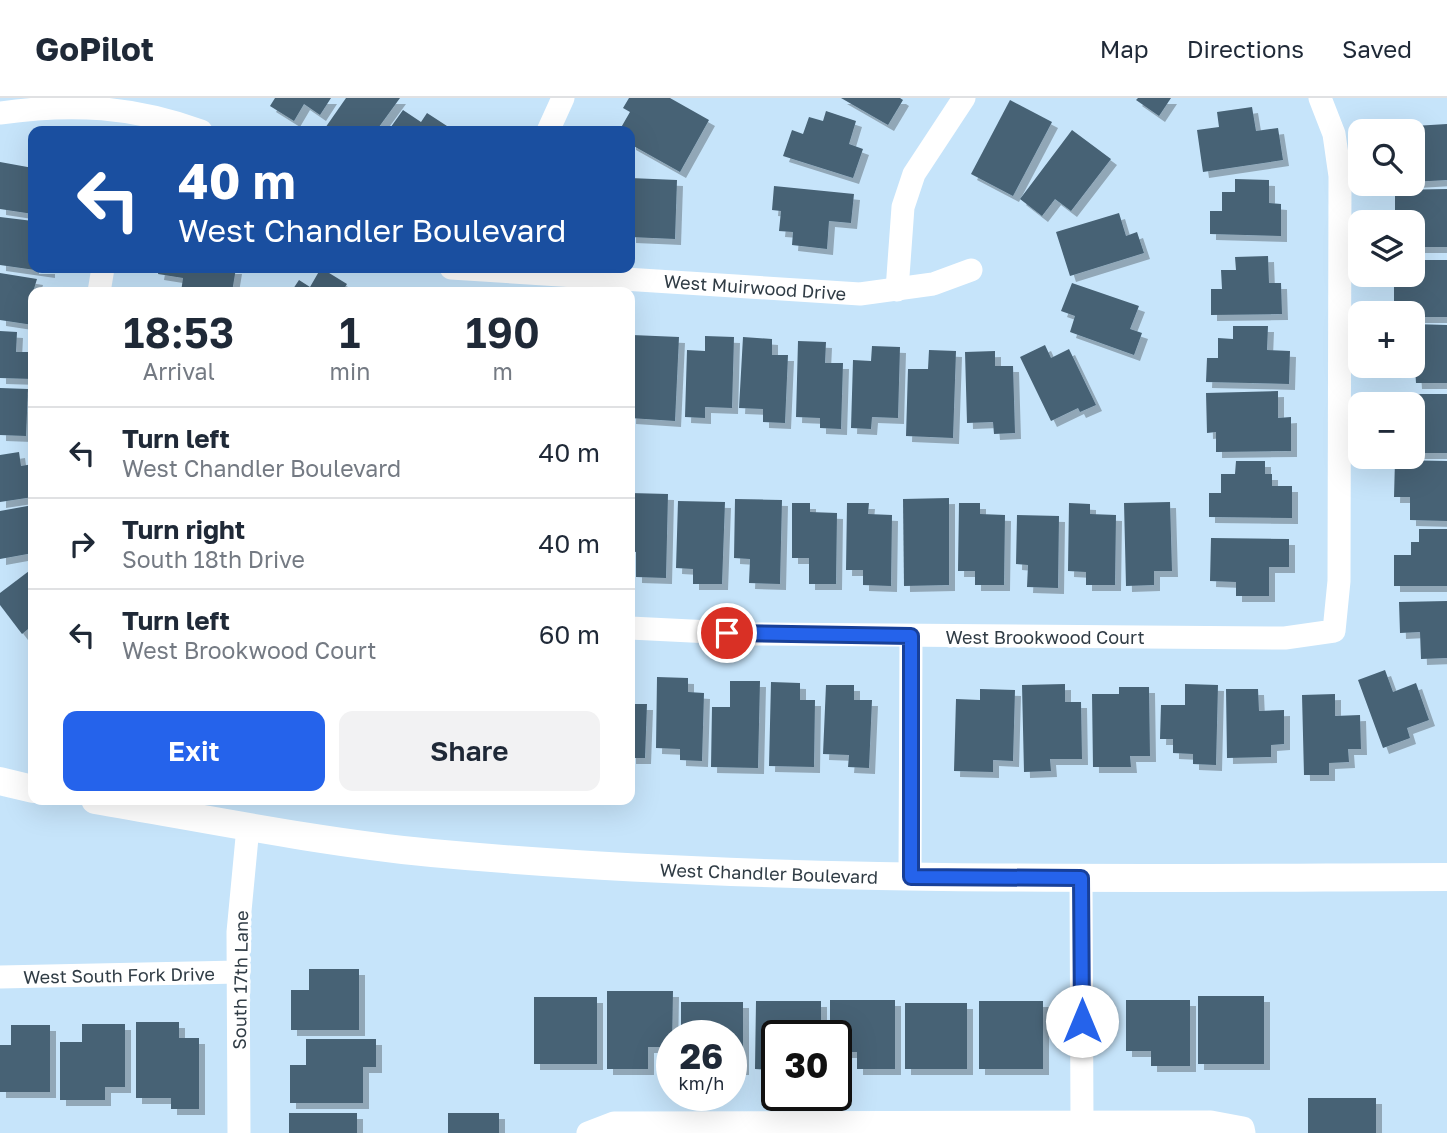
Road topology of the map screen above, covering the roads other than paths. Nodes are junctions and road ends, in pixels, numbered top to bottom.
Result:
1 (563, 98) edge
2 (964, 98) edge
3 (1320, 98) edge
4 (0, 113) edge
5 (125, 120) edge
6 (166, 126) edge
7 (550, 126) edge
8 (971, 270) dead end
9 (576, 273) edge
10 (897, 290) junction
11 (635, 628) edge
12 (911, 636) junction
13 (0, 781) edge
14 (28, 788) edge
15 (123, 805) edge
16 (248, 827) junction
17 (911, 877) junction
18 (1447, 877) edge
19 (1081, 878) junction
20 (239, 972) junction
21 (0, 977) edge
22 (1082, 1124) junction
23 (917, 1129) edge
24 (1243, 1131) edge
25 (239, 1133) edge
26 (588, 1133) edge

1 - 7 street
2 - 10 street
3 - 12 street, West Brookwood Court
4 - 5 street
5 - 6 street
8 - 10 street, West Muirwood Drive
9 - 10 street, West Muirwood Drive
11 - 12 street, West Brookwood Court
12 - 17 street
13 - 14 street
15 - 16 street, West Chandler Boulevard
16 - 17 street, West Chandler Boulevard
16 - 20 street, South 17th Lane
17 - 19 street, West Chandler Boulevard
18 - 19 street, West Chandler Boulevard
19 - 22 street
20 - 21 street, West South Fork Drive
20 - 25 street, South 17th Lane
22 - 23 street
22 - 24 street
23 - 26 street

